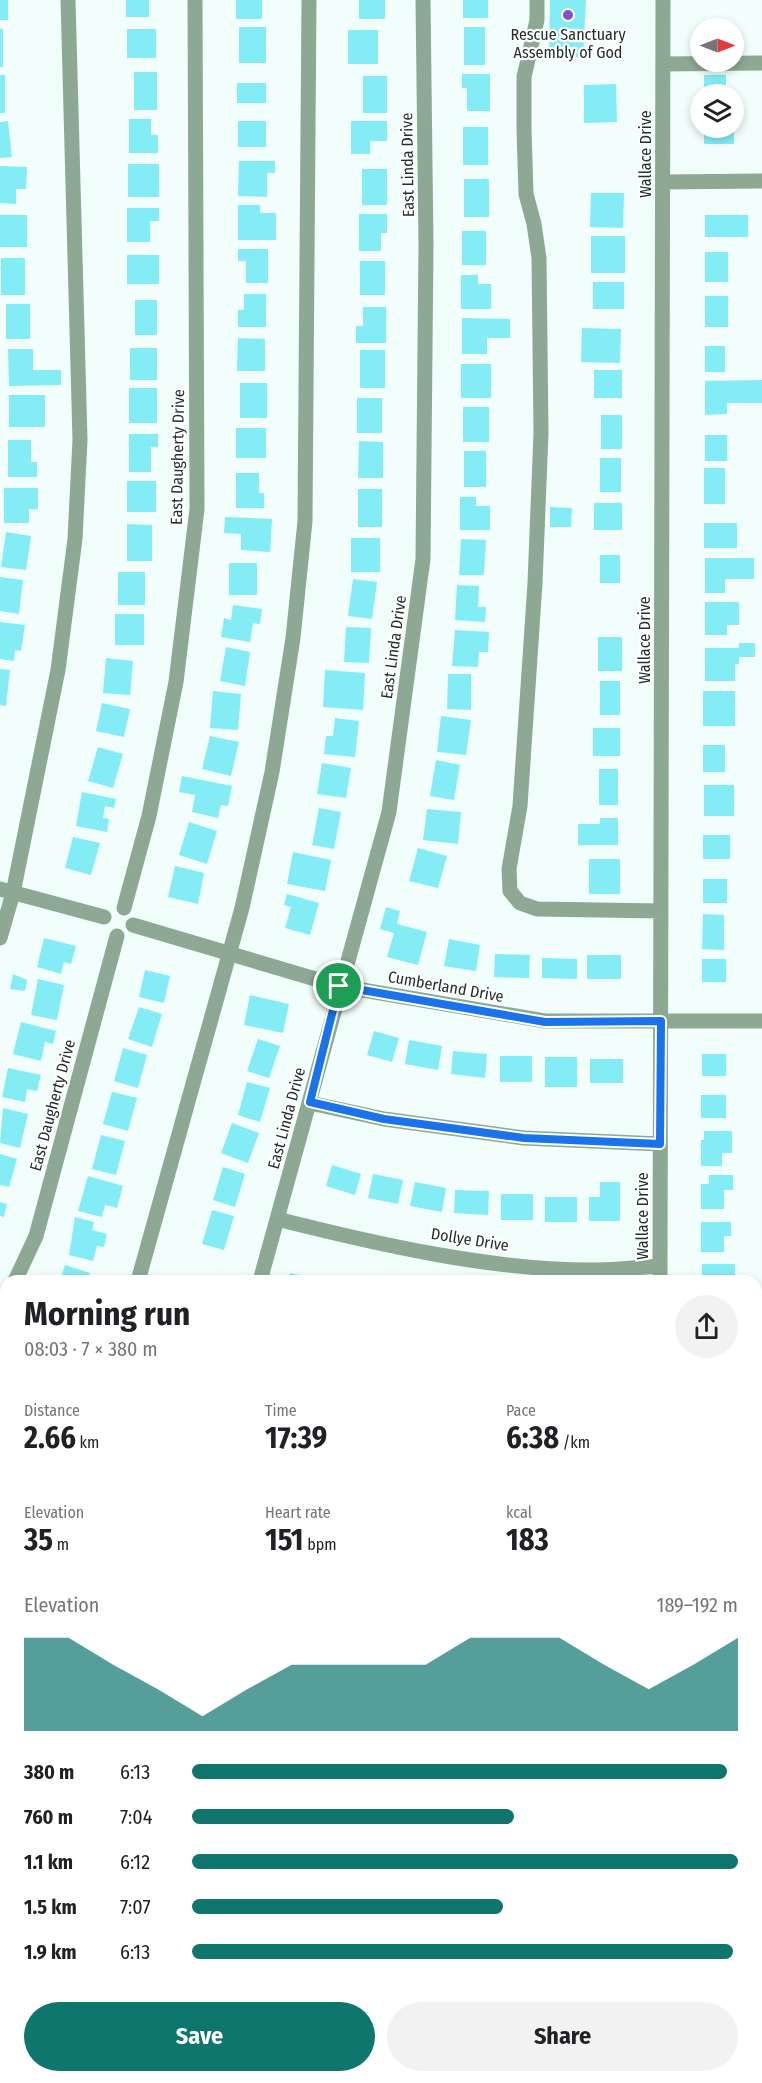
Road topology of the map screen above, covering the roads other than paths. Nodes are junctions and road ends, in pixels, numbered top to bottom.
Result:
1 (68, 0) edge
2 (195, 0) edge
3 (309, 0) edge
4 (423, 0) edge
5 (537, 0) edge
6 (663, 0) edge
7 (762, 63) edge
8 (663, 64) junction
9 (663, 182) junction
10 (762, 182) edge
11 (7, 891) edge
12 (124, 908) junction
13 (661, 911) junction
14 (104, 917) junction
15 (133, 925) junction
16 (117, 936) junction
17 (0, 938) edge
18 (229, 953) junction
19 (339, 986) junction
20 (661, 1021) junction
21 (762, 1021) edge
22 (310, 1102) junction
23 (660, 1144) junction
24 (277, 1219) junction
25 (660, 1274) edge
26 (18, 1275) edge
27 (140, 1275) edge
28 (262, 1275) edge

1 - 11 street
2 - 12 street, East Daugherty Drive
3 - 18 street
4 - 19 street, East Linda Drive
5 - 13 street
6 - 8 street, Wallace Drive
7 - 8 street
8 - 9 street, Wallace Drive
9 - 10 street
9 - 13 street, Wallace Drive
11 - 14 street
11 - 17 street
12 - 14 street
12 - 15 street
13 - 20 street, Wallace Drive
14 - 16 street
15 - 16 street
15 - 18 street, Cumberland Drive
16 - 26 street, East Daugherty Drive
18 - 19 street, Cumberland Drive
18 - 27 street
19 - 20 street, Cumberland Drive
19 - 22 street, East Linda Drive
20 - 21 street, Cumberland Drive
20 - 23 street, Wallace Drive
22 - 23 street
22 - 24 street, East Linda Drive
23 - 25 street, Wallace Drive
24 - 25 street, Dollye Drive
24 - 28 street, East Linda Drive

